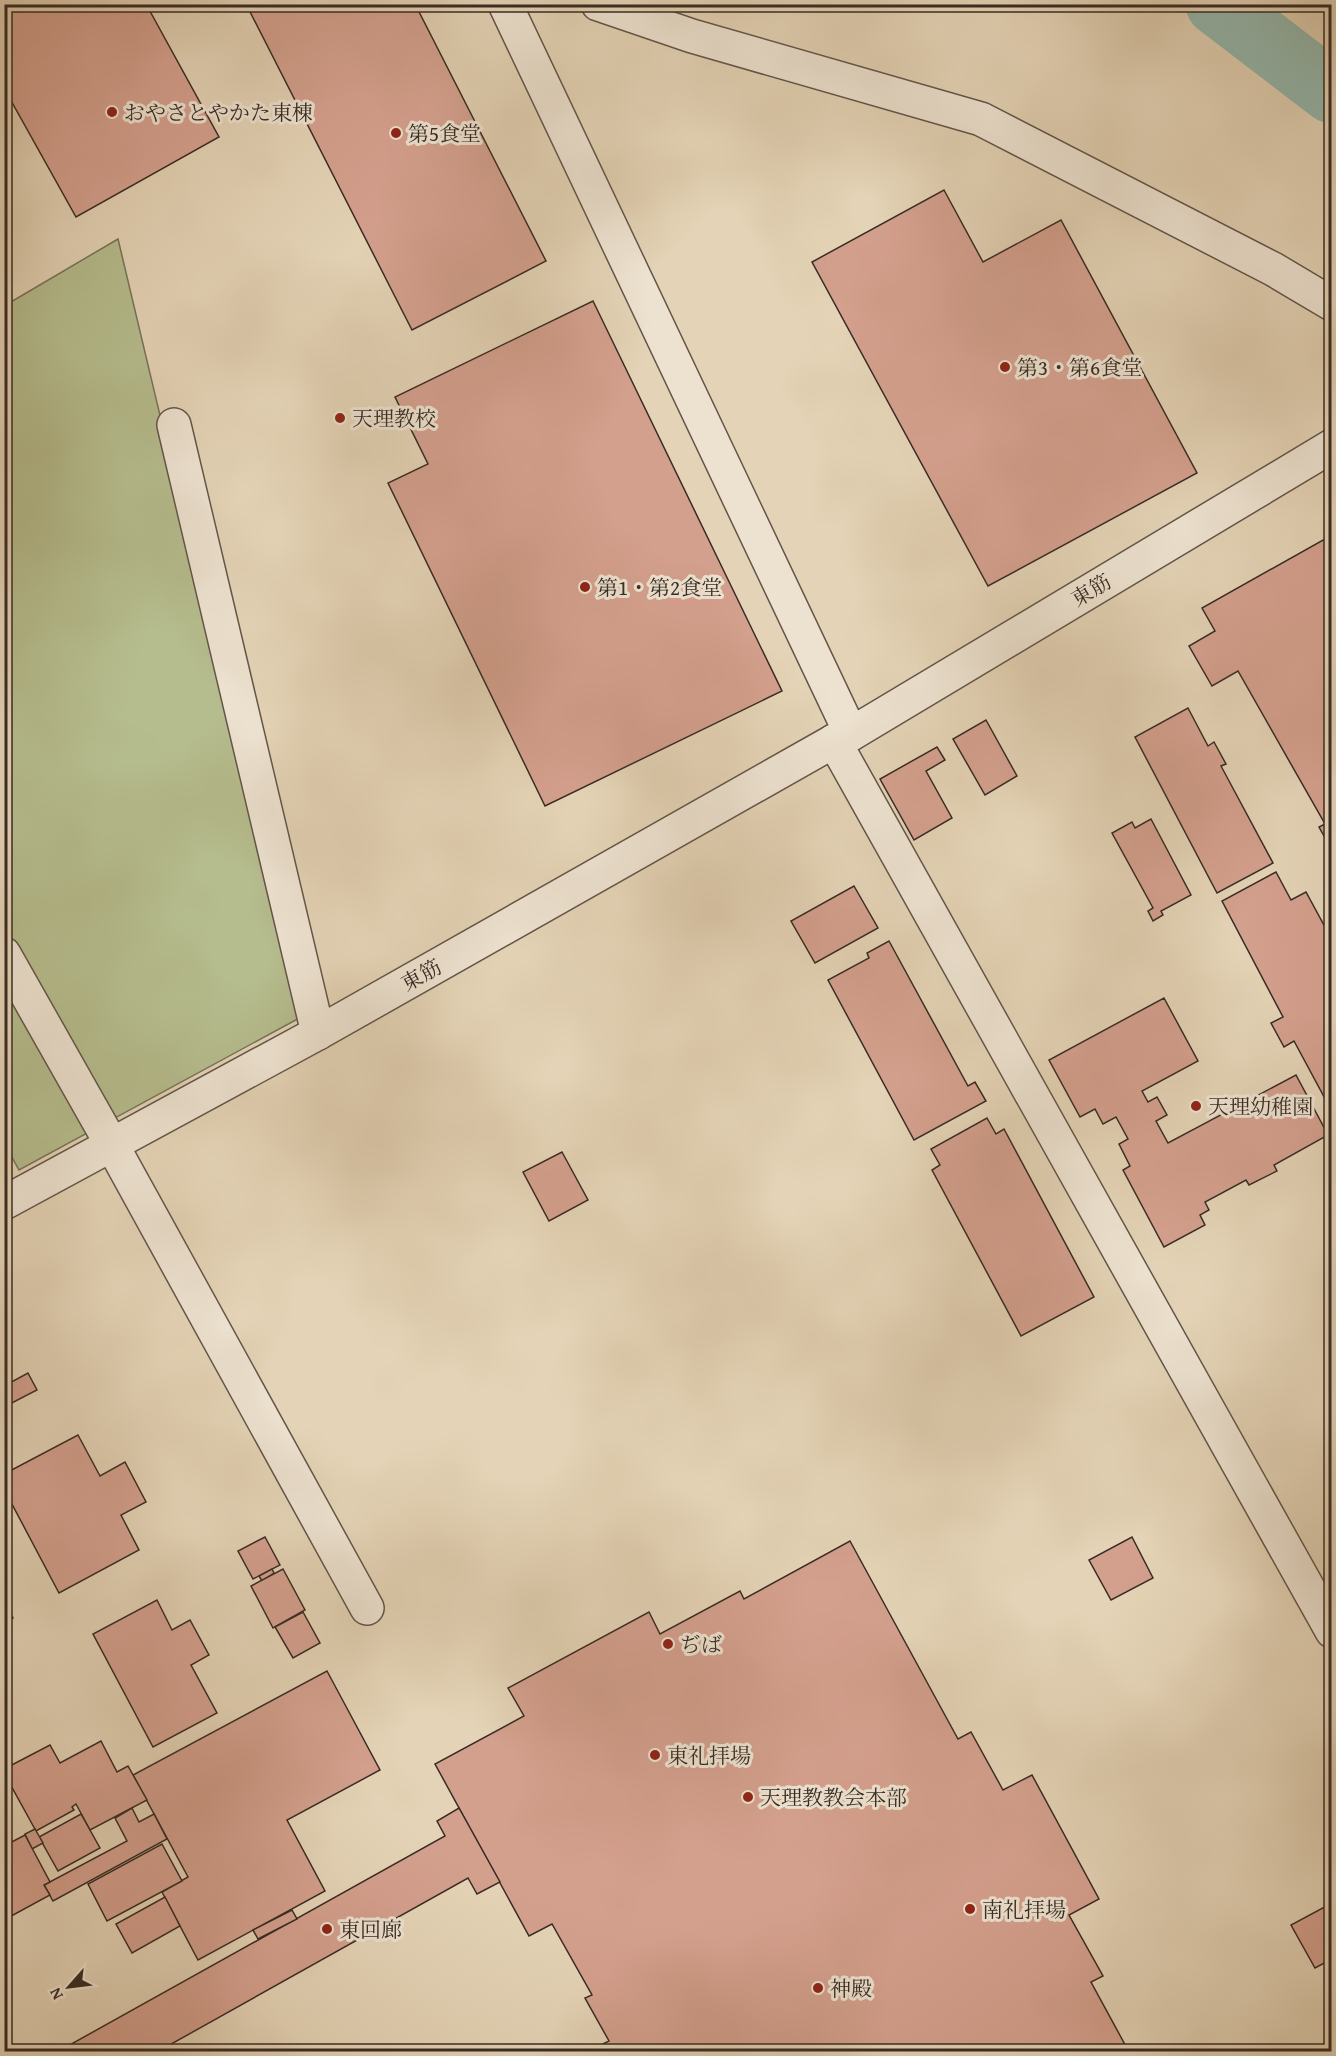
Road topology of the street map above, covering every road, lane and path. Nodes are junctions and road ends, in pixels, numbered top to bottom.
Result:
1 (505, 4) edge
2 (598, 4) edge
3 (1332, 304) edge
4 (174, 425) dead end
5 (1332, 447) edge
6 (842, 738) junction
7 (4, 954) edge
8 (318, 1033) junction
9 (112, 1145) junction
10 (4, 1203) edge
11 (367, 1608) dead end
12 (1332, 1631) edge

1 - 6 street
2 - 3 street
4 - 8 street
5 - 6 street, 東筋
6 - 8 street, 東筋
6 - 12 street
7 - 9 street
8 - 9 street, 東筋
9 - 10 street, 東筋
9 - 11 street

